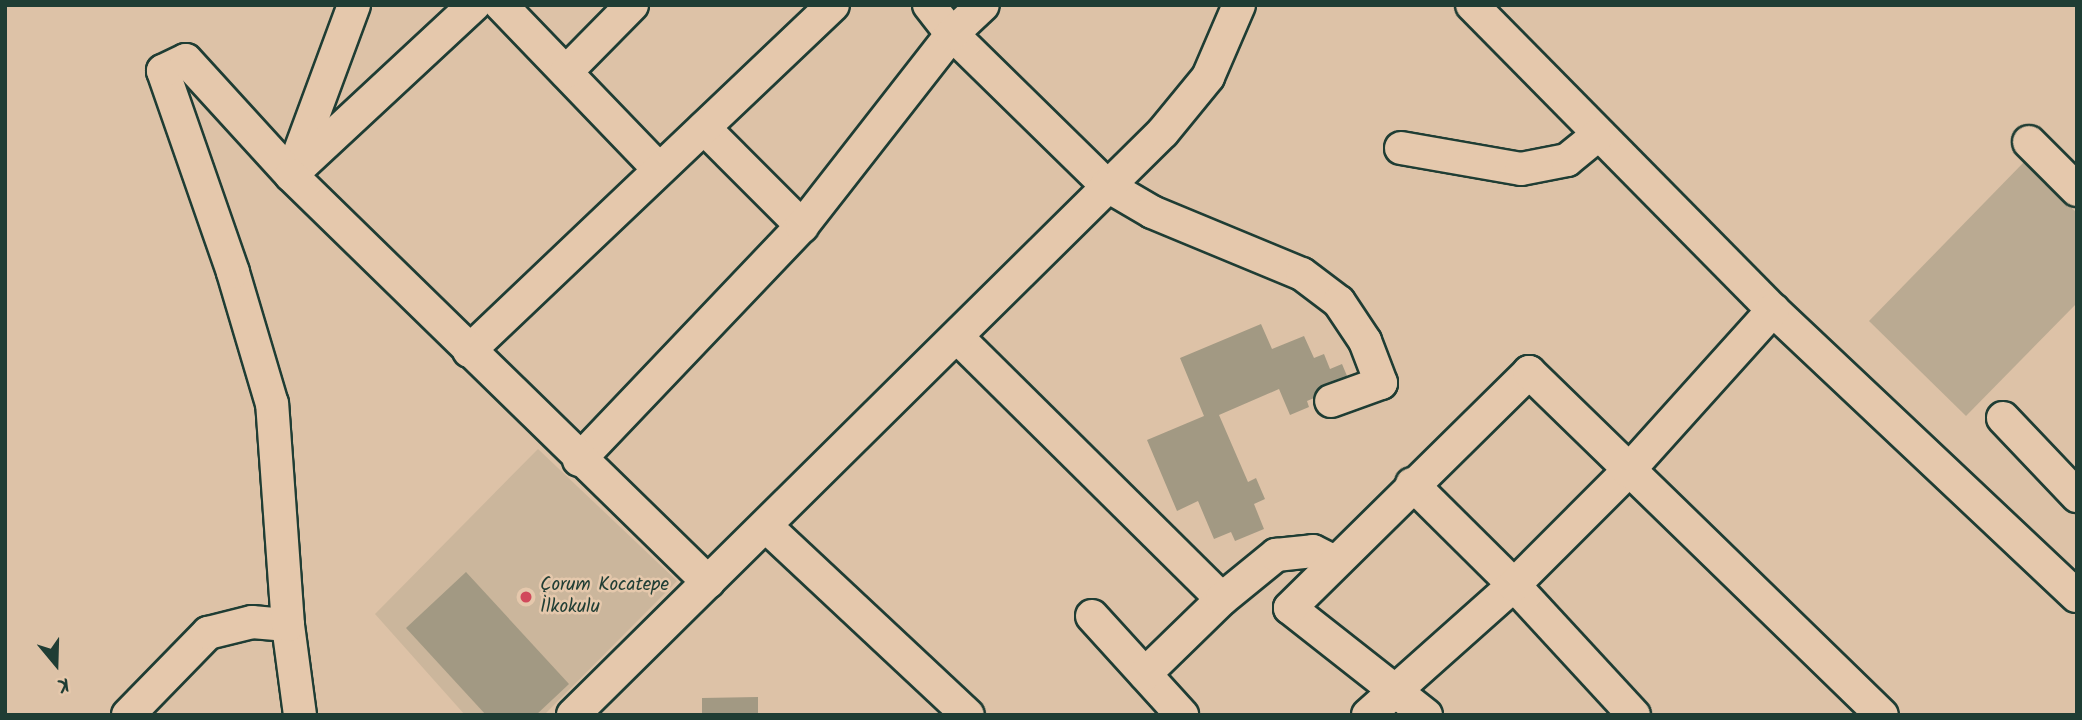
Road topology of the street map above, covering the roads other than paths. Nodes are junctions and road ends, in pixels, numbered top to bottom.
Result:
1 (354, 5) edge
2 (474, 5) edge
3 (501, 5) edge
4 (632, 5) edge
5 (833, 5) edge
6 (929, 5) edge
7 (983, 5) edge
8 (1239, 5) edge
9 (1472, 5) edge
10 (952, 34) junction
11 (566, 72) junction
12 (704, 128) junction
13 (1599, 134) junction
14 (2029, 142) dead end
15 (1401, 148) dead end
16 (659, 169) junction
17 (291, 175) junction
18 (1106, 185) junction
19 (2077, 190) edge
20 (802, 226) junction
21 (1773, 310) junction
22 (958, 338) junction
23 (469, 351) junction
24 (1331, 401) dead end
25 (2003, 418) dead end
26 (579, 460) junction
27 (1628, 471) junction
28 (1412, 484) junction
29 (2077, 496) edge
30 (766, 527) junction
31 (1335, 562) junction
32 (708, 582) junction
33 (1514, 585) junction
34 (2077, 596) edge
35 (1222, 598) junction
36 (1092, 616) dead end
37 (288, 625) junction
38 (1145, 674) junction
39 (1396, 687) junction
40 (128, 715) edge
41 (300, 715) edge
42 (573, 715) edge
43 (968, 715) edge
44 (1182, 715) edge
45 (1368, 715) edge
46 (1426, 715) edge
47 (1634, 715) edge
48 (1882, 715) edge

1 - 17 street
2 - 17 street
3 - 11 street
4 - 11 street
5 - 12 street
6 - 10 street
7 - 10 street
8 - 18 street
9 - 13 street
10 - 18 street
10 - 20 street
11 - 16 street
12 - 16 street
12 - 20 street
13 - 15 street
13 - 21 street
14 - 19 street
16 - 23 street
17 - 23 street
17 - 37 street
18 - 22 street
18 - 24 street
20 - 26 street
21 - 27 street
21 - 34 street
22 - 30 street
22 - 35 street
23 - 26 street
25 - 29 street
26 - 32 street
27 - 28 street
27 - 33 street
27 - 48 street
28 - 31 street
28 - 33 street
30 - 32 street
30 - 43 street
31 - 35 street
31 - 39 street
32 - 42 street
33 - 39 street
33 - 47 street
35 - 38 street
36 - 38 street
37 - 40 street
37 - 41 street
38 - 44 street
39 - 45 street
39 - 46 street

